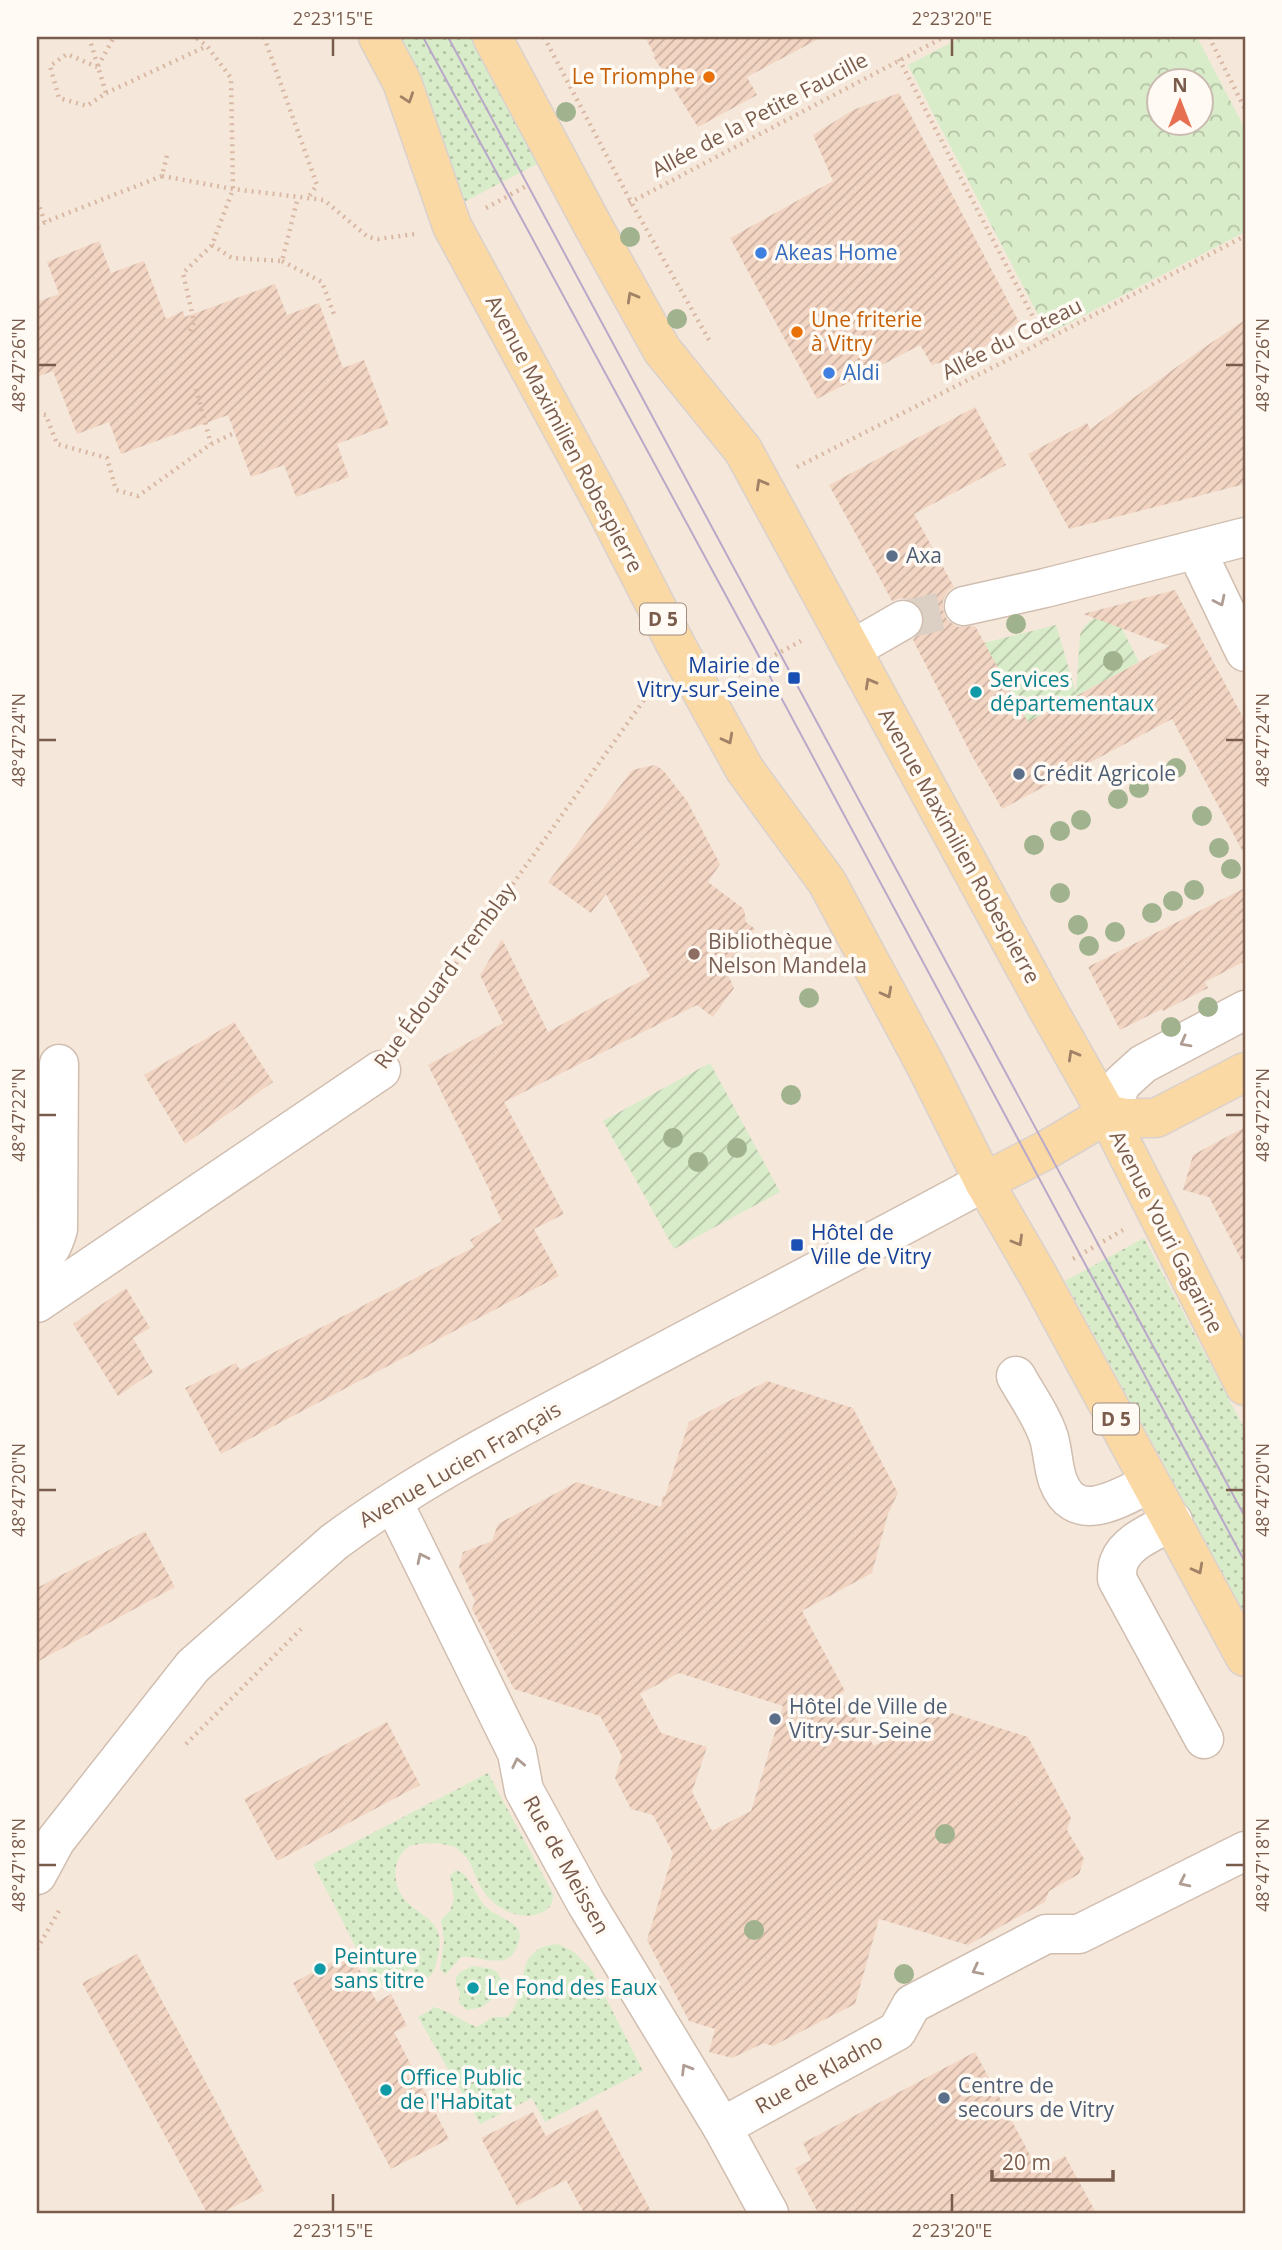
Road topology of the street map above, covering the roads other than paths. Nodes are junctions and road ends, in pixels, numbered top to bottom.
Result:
1 (378, 37) edge
2 (492, 37) edge
3 (1245, 537) edge
4 (1196, 550) junction
5 (964, 606) tunnel mouth
6 (903, 620) tunnel mouth
7 (870, 639) dead end
8 (1245, 652) edge
9 (1245, 1010) edge
10 (59, 1065) dead end
11 (380, 1070) road end
12 (1245, 1072) edge
13 (1107, 1114) junction
14 (984, 1182) junction
15 (37, 1263) edge
16 (37, 1303) edge
17 (1016, 1376) dead end
18 (1245, 1386) edge
19 (1150, 1483) junction
20 (393, 1502) junction
21 (1173, 1521) junction
22 (1245, 1657) edge
23 (1205, 1739) dead end
24 (46, 1826) edge
25 (1245, 1852) edge
26 (37, 1875) edge
27 (722, 2127) junction
28 (769, 2213) edge

1 -> 14 main road, Avenue Maximilien Robespierre / D 5
13 -> 2 main road, Avenue Maximilien Robespierre
3 - 4 street
4 - 5 street
4 -> 8 street
6 - 7 street
9 -> 13 street
10 - 15 street
11 - 16 street, Rue Édouard Tremblay
12 - 13 main road
13 - 14 main road
13 - 18 main road, Avenue Youri Gagarine
14 -> 19 main road, D 5
14 - 20 street, Avenue Lucien Français
17 - 19 street
19 - 21 main road, D 5
20 - 24 street, Avenue Lucien Français
27 -> 20 street, Rue de Meissen
21 -> 22 main road, D 5
21 - 23 street
24 - 26 street, Avenue Lucien Français
25 -> 27 street, Rue de Kladno
27 - 28 street, Rue de Meissen

